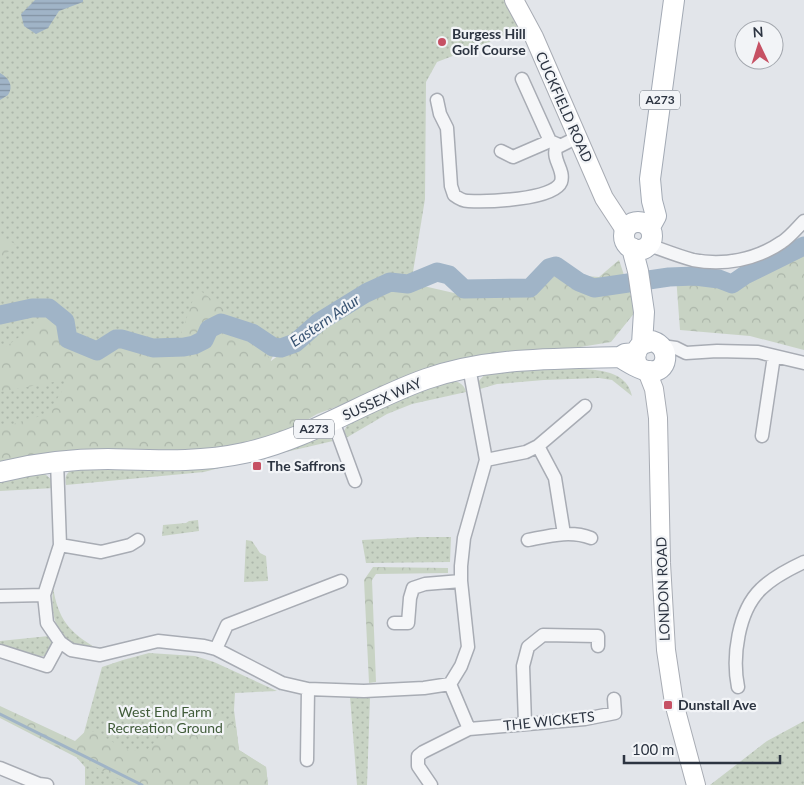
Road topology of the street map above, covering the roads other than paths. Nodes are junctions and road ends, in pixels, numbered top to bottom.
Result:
1 (514, 0) edge
2 (674, 0) edge
3 (522, 79) dead end
4 (437, 100) dead end
5 (578, 137) junction
6 (554, 143) junction
7 (501, 151) dead end
8 (804, 221) edge
9 (638, 233) junction
10 (774, 356) junction
11 (648, 360) junction
12 (804, 363) edge
13 (469, 367) junction
14 (585, 406) dead end
15 (332, 421) junction
16 (762, 436) dead end
17 (538, 446) junction
18 (486, 460) junction
19 (57, 461) junction
20 (0, 472) edge
21 (355, 481) dead end
22 (564, 534) junction
23 (591, 538) dead end
24 (138, 540) dead end
25 (528, 540) dead end
26 (60, 545) junction
27 (804, 562) edge
28 (341, 581) dead end
29 (461, 581) junction
30 (44, 595) junction
31 (0, 596) edge
32 (394, 623) dead end
33 (60, 642) junction
34 (598, 646) dead end
35 (216, 648) junction
36 (0, 652) edge
37 (450, 684) junction
38 (738, 687) dead end
39 (308, 689) junction
40 (614, 699) dead end
41 (525, 723) junction
42 (469, 729) junction
43 (307, 760) dead end
44 (0, 768) edge
45 (47, 785) edge
46 (430, 785) edge
47 (696, 785) edge

1 - 5 main road, CUCKFIELD ROAD
2 - 9 main road, A273
3 - 6 street
4 - 6 street
5 - 6 street
5 - 9 main road, CUCKFIELD ROAD
6 - 7 street
8 - 9 street
9 - 11 main road, LONDON ROAD / A273
10 - 11 street
10 - 12 street
10 - 16 street
11 - 13 main road, SUSSEX WAY / A273
11 - 47 main road, LONDON ROAD
13 - 15 main road, SUSSEX WAY / A273
13 - 18 street
14 - 17 street
15 - 19 main road, SUSSEX WAY / A273
15 - 21 street
17 - 18 street
17 - 22 street
18 - 29 street
19 - 20 main road, SUSSEX WAY / A273
19 - 26 street
22 - 23 street
22 - 25 street
24 - 26 street
26 - 30 street
27 - 38 street
28 - 35 street
29 - 32 street
29 - 37 street
30 - 31 street
30 - 33 street
33 - 35 street
33 - 36 street
34 - 41 street
35 - 39 street
37 - 39 street
37 - 42 street
39 - 43 street
40 - 41 street, THE WICKETS
41 - 42 street, THE WICKETS
42 - 46 street, THE WICKETS
44 - 45 street

